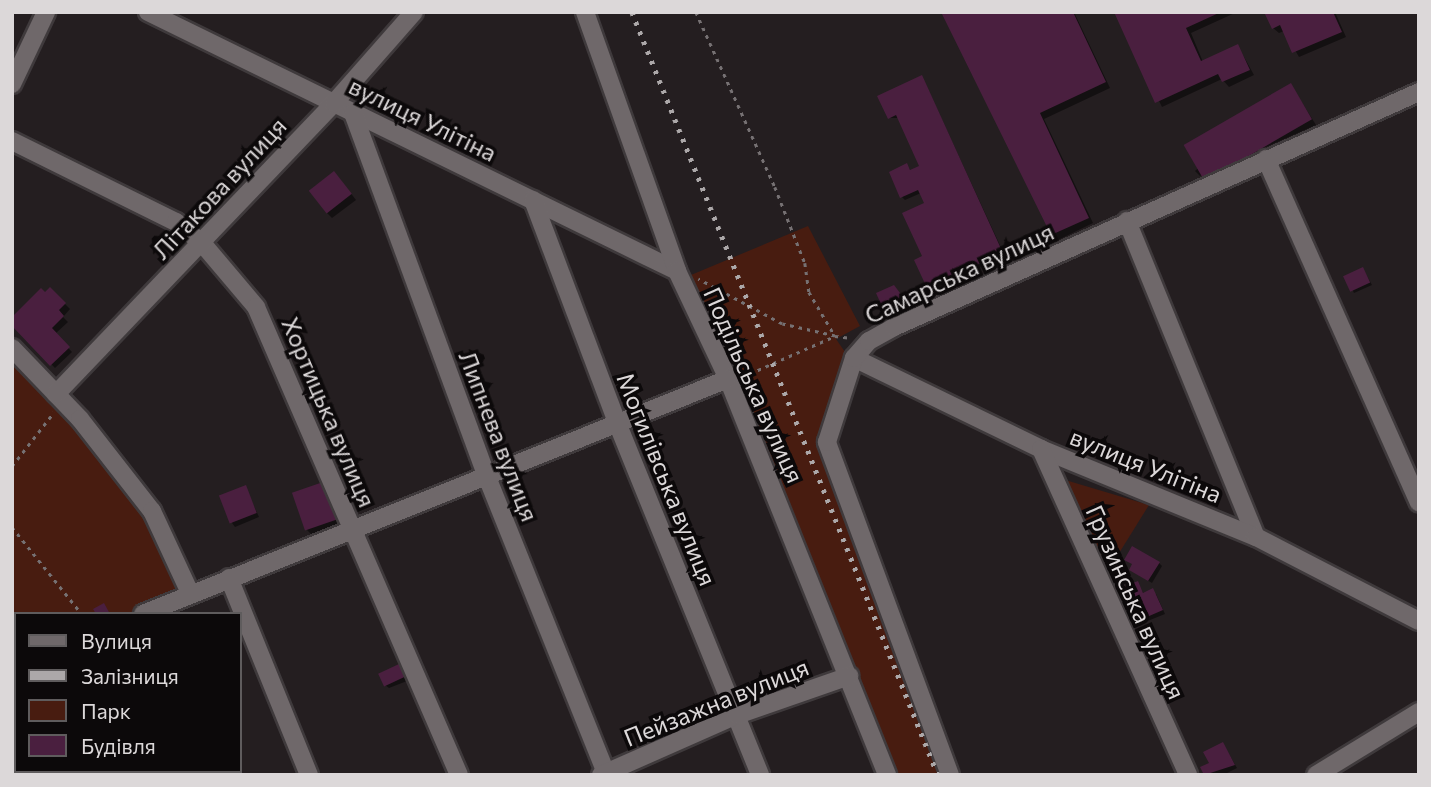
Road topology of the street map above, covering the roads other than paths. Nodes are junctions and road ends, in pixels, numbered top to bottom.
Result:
1 (46, 12) edge
2 (149, 12) edge
3 (414, 12) edge
4 (585, 12) edge
5 (12, 84) edge
6 (1419, 92) edge
7 (334, 103) junction
8 (353, 113) junction
9 (12, 141) edge
10 (1266, 159) junction
11 (533, 200) junction
12 (1126, 221) junction
13 (202, 243) junction
14 (677, 271) junction
15 (12, 348) edge
16 (853, 358) junction
17 (728, 379) junction
18 (59, 397) junction
19 (618, 425) junction
20 (1041, 449) junction
21 (486, 477) junction
22 (1419, 503) edge
23 (354, 532) junction
24 (1256, 537) junction
25 (229, 578) junction
26 (190, 593) junction
27 (148, 612) edge
28 (1419, 621) edge
29 (849, 676) junction
30 (1419, 712) edge
31 (737, 715) junction
32 (605, 774) edge
33 (309, 775) edge
34 (459, 775) edge
35 (760, 775) edge
36 (887, 775) edge
37 (950, 775) edge
38 (1188, 775) edge
39 (1316, 775) edge

1 - 5 street
2 - 7 street, вулиця Улітіна
3 - 7 street, Літакова вулиця
4 - 14 street, Подільська вулиця
6 - 10 street, Самарська вулиця
7 - 8 street, вулиця Улітіна
7 - 13 street, Літакова вулиця
8 - 11 street, вулиця Улітіна
8 - 21 street, Липнева вулиця
9 - 13 street, Хортицька вулиця
10 - 12 street, Самарська вулиця
10 - 22 street
11 - 14 street, вулиця Улітіна
11 - 19 street, Могилівська вулиця
12 - 16 street, Самарська вулиця
12 - 24 street
13 - 18 street, Літакова вулиця
13 - 23 street, Хортицька вулиця
14 - 17 street, Подільська вулиця
15 - 18 street
16 - 20 street, вулиця Улітіна
16 - 37 street, Самарська вулиця
17 - 19 street
17 - 29 street, Подільська вулиця
18 - 26 street
19 - 21 street
19 - 31 street, Могилівська вулиця
20 - 24 street, вулиця Улітіна
20 - 38 street, Грузинська вулиця
21 - 23 street
21 - 32 street, Липнева вулиця
23 - 25 street
23 - 34 street, Хортицька вулиця
24 - 28 street, вулиця Улітіна
25 - 26 street
25 - 33 street
26 - 27 street
29 - 31 street, Пейзажна вулиця
29 - 36 street, Подільська вулиця
30 - 39 street
31 - 32 street, Пейзажна вулиця
31 - 35 street, Могилівська вулиця

